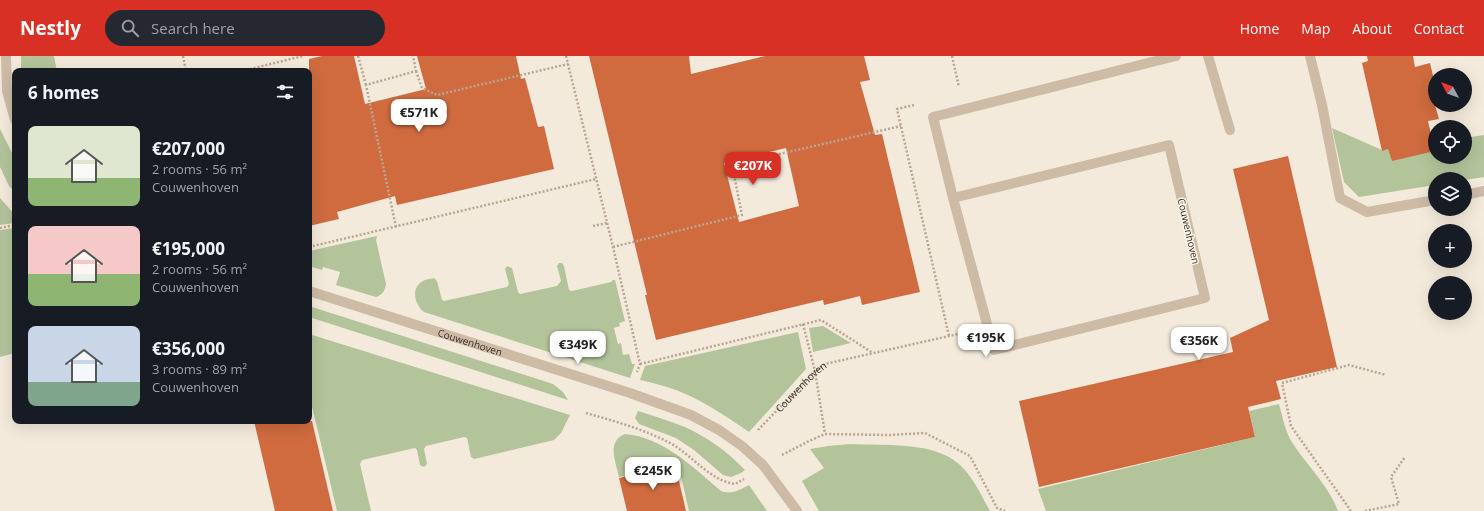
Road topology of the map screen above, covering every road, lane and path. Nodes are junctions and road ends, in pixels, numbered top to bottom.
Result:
1 (6, 56) edge
2 (183, 56) edge
3 (303, 56) edge
4 (358, 56) edge
5 (413, 56) edge
6 (566, 56) edge
7 (952, 56) edge
8 (1176, 56) edge
9 (1208, 56) edge
10 (1310, 56) edge
11 (568, 64) junction
12 (185, 68) edge
13 (254, 68) edge
14 (416, 71) junction
15 (366, 85) junction
16 (12, 109) edge
17 (964, 109) junction
18 (1230, 130) dead end
19 (596, 179) junction
20 (1484, 191) edge
21 (1472, 194) edge
22 (953, 198) junction
23 (1428, 201) edge
24 (607, 223) junction
25 (12, 226) edge
26 (593, 226) dead end
27 (396, 227) junction
28 (0, 228) edge
29 (312, 246) edge
30 (613, 247) junction
31 (312, 292) edge
32 (804, 324) junction
33 (987, 327) junction
34 (949, 336) junction
35 (874, 353) junction
36 (640, 364) junction
37 (815, 371) junction
38 (1386, 375) dead end
39 (630, 393) junction
40 (586, 413) dead end
41 (825, 434) junction
42 (742, 446) junction
43 (1405, 457) dead end
44 (764, 465) junction
45 (797, 511) edge
46 (1005, 511) edge
47 (1351, 511) edge
48 (1365, 511) edge

1 - 16 street
2 - 12 path
3 - 13 path
4 - 15 path
5 - 14 path
6 - 11 path
7 - 17 path
8 - 17 street, Couwenhoven
9 - 18 street
10 - 23 street
11 - 14 path
11 - 19 path
14 - 15 path
15 - 27 path
17 - 22 street, Couwenhoven
19 - 24 path
19 - 27 path
20 - 21 street
22 - 33 street, Couwenhoven
22 - 33 street, Couwenhoven
24 - 26 path
24 - 30 path
25 - 28 path
27 - 29 path
30 - 34 path
30 - 36 path
31 - 39 street, Couwenhoven
32 - 35 path
32 - 36 path
32 - 37 path
33 - 34 path, Couwenhoven
34 - 35 path, Couwenhoven
35 - 37 path, Couwenhoven
36 - 39 path
37 - 41 path
37 - 42 path, Couwenhoven
38 - 47 path
39 - 42 street, Couwenhoven
40 - 44 path
41 - 44 path
41 - 46 path
42 - 44 street, Couwenhoven
43 - 48 path
44 - 45 street, Couwenhoven

